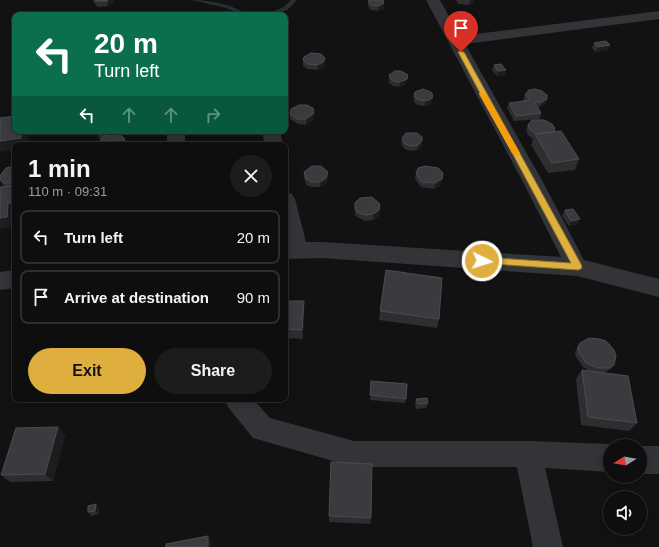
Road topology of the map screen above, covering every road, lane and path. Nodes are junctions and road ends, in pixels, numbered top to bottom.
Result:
1 (432, 0) edge
2 (659, 15) edge
3 (455, 41) junction
4 (288, 221) edge
5 (292, 251) edge
6 (578, 267) junction
7 (12, 279) edge
8 (0, 281) edge
9 (659, 288) edge
10 (240, 402) edge
11 (528, 454) junction
12 (603, 458) edge
13 (647, 460) edge
14 (659, 460) edge
15 (548, 547) edge

1 - 3 street
2 - 3 street
3 - 6 street
4 - 5 street
5 - 6 street
6 - 9 street
7 - 8 street
10 - 11 street
11 - 12 street
11 - 15 street
13 - 14 street

